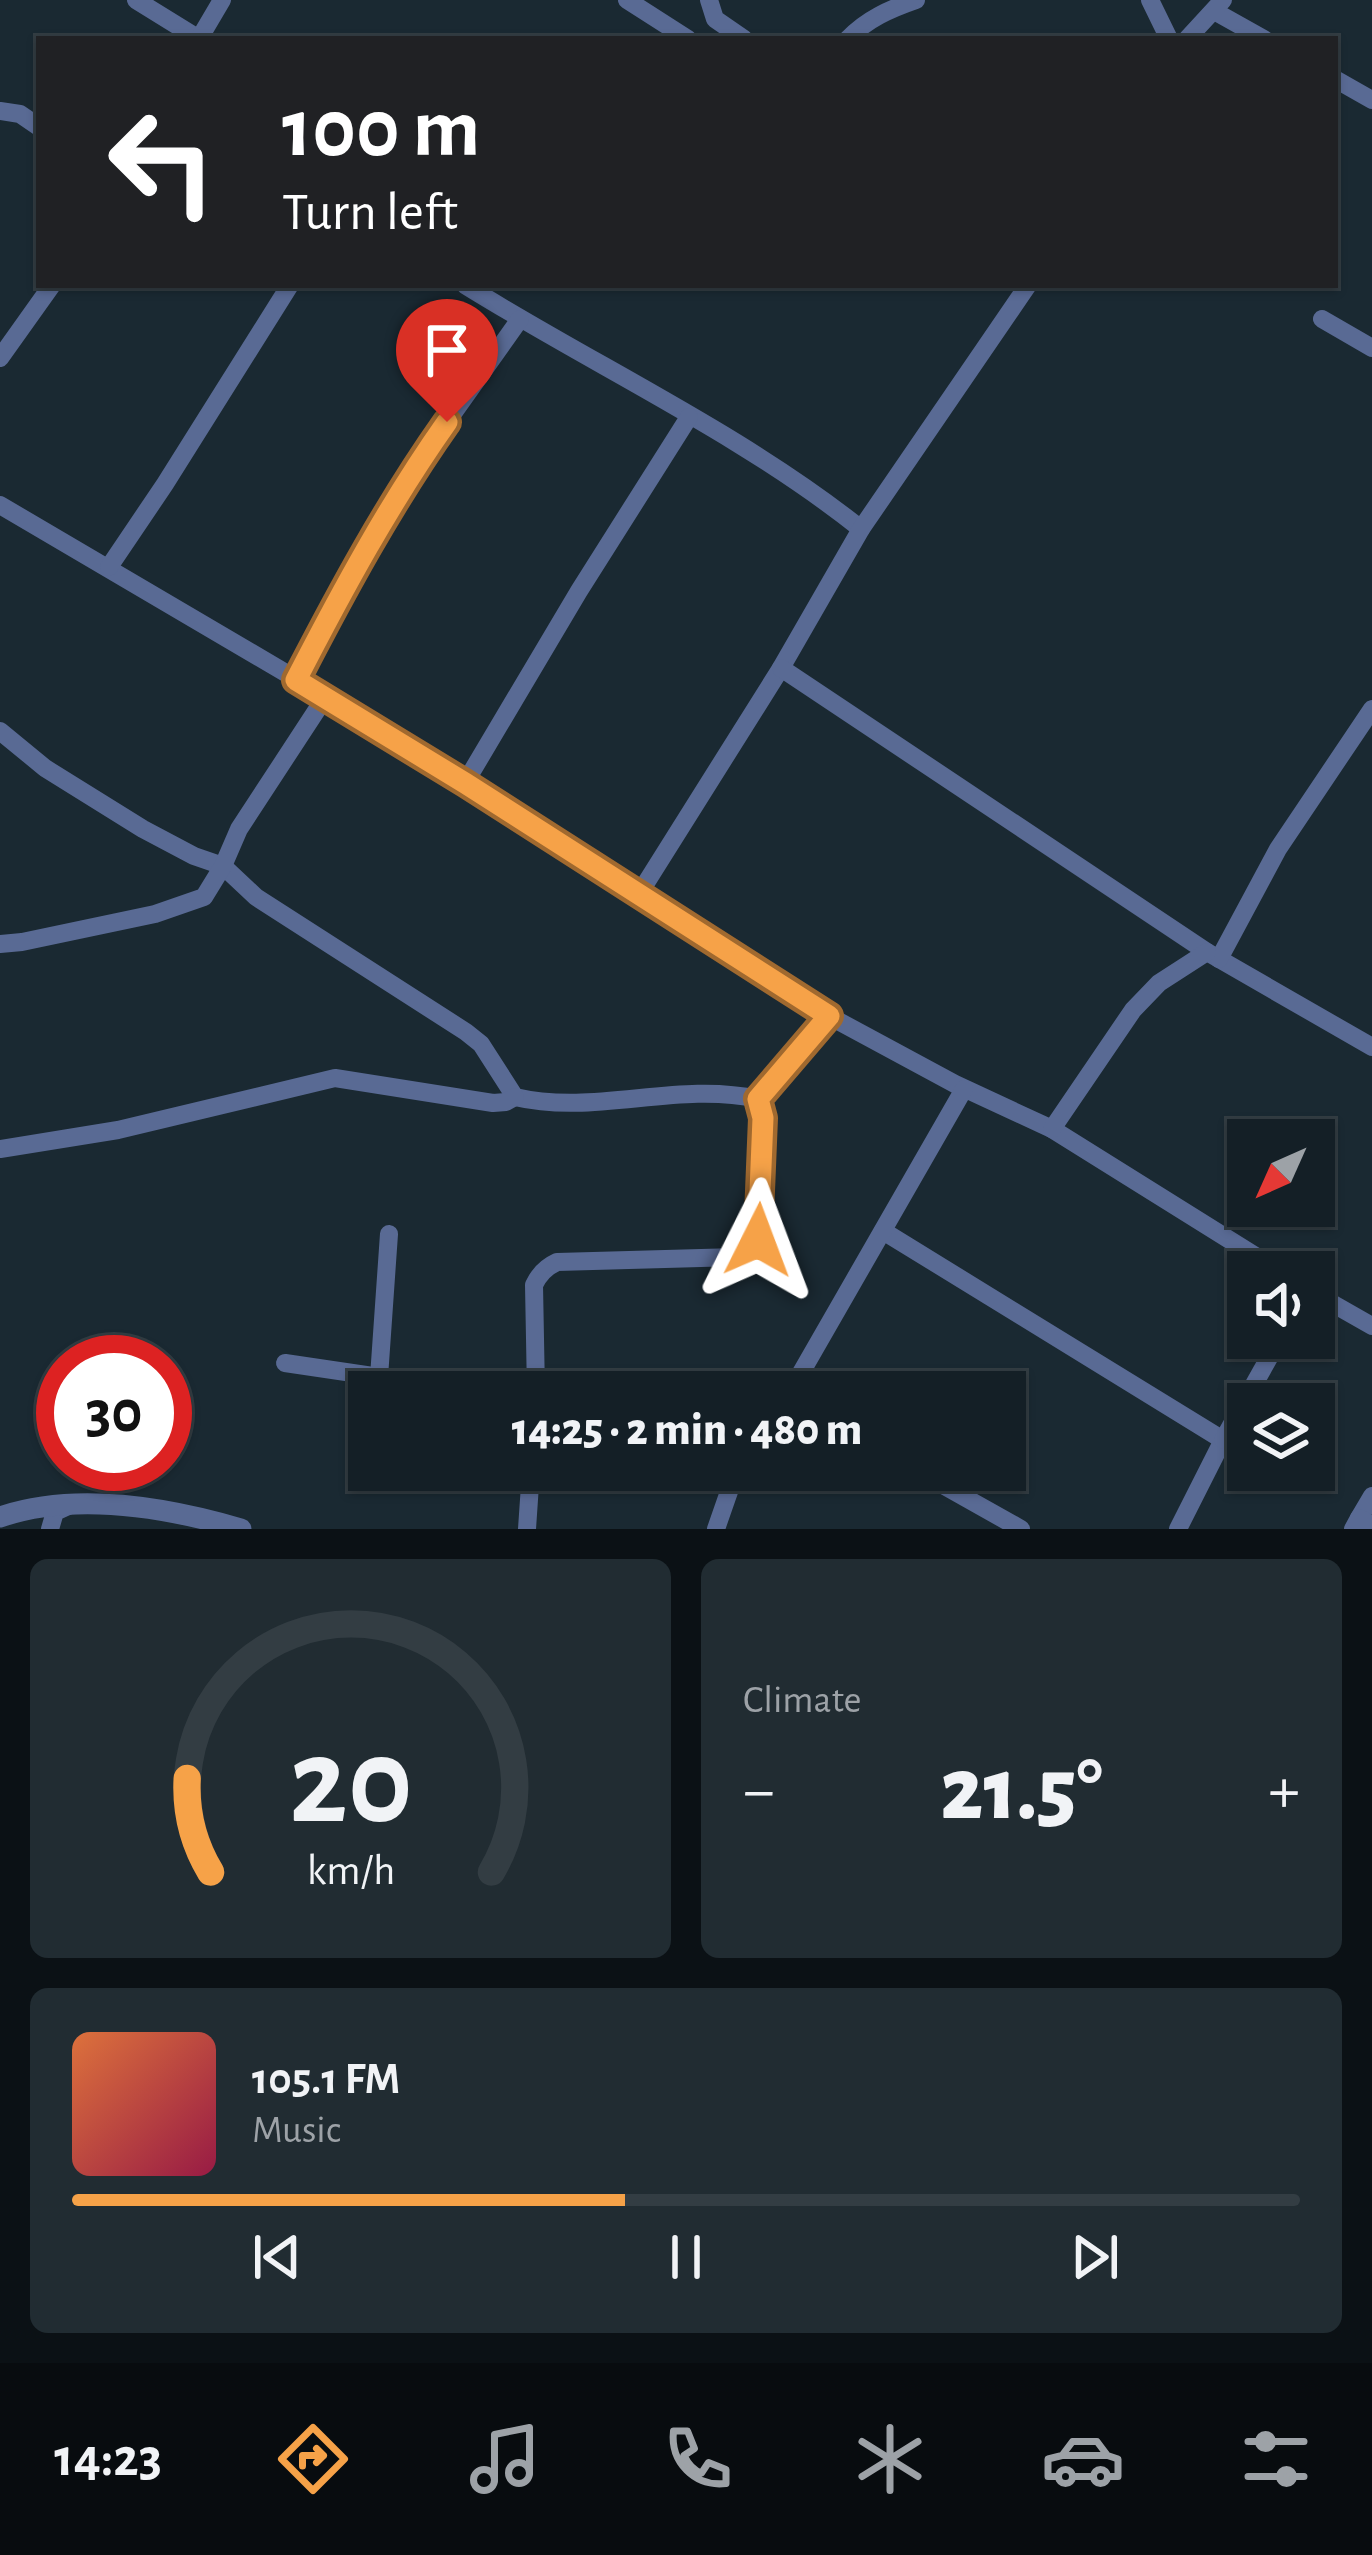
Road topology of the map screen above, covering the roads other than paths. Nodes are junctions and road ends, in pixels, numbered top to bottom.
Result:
1 (136, 0) edge
2 (222, 0) edge
3 (627, 0) edge
4 (709, 0) edge
5 (916, 0) edge
6 (1150, 0) edge
7 (1218, 6) edge
8 (194, 36) edge
9 (201, 36) edge
10 (683, 36) edge
11 (740, 36) edge
12 (850, 36) edge
13 (1167, 36) edge
14 (1190, 36) edge
15 (1260, 36) edge
16 (1338, 81) edge
17 (1372, 100) edge
18 (0, 111) edge
19 (36, 126) edge
20 (50, 288) edge
21 (288, 288) edge
22 (470, 288) edge
23 (1026, 288) edge
24 (520, 319) junction
25 (1322, 319) dead end
26 (1372, 348) edge
27 (0, 358) edge
28 (689, 417) junction
29 (0, 505) edge
30 (860, 529) junction
31 (109, 567) junction
32 (781, 668) junction
33 (296, 680) junction
34 (324, 699) junction
35 (1372, 709) edge
36 (0, 731) edge
37 (465, 783) junction
38 (223, 866) junction
39 (639, 894) junction
40 (0, 944) edge
41 (1213, 955) junction
42 (829, 1016) junction
43 (1372, 1047) edge
44 (964, 1089) junction
45 (515, 1097) junction
46 (758, 1099) junction
47 (1052, 1129) junction
48 (0, 1148) edge
49 (883, 1232) junction
50 (388, 1234) dead end
51 (1247, 1251) edge
52 (1335, 1305) edge
53 (1372, 1326) edge
54 (1268, 1359) edge
55 (285, 1363) dead end
56 (379, 1371) edge
57 (536, 1371) edge
58 (802, 1371) edge
59 (348, 1372) edge
60 (1223, 1441) junction
61 (530, 1491) edge
62 (729, 1491) edge
63 (953, 1491) edge
64 (1372, 1496) edge
65 (68, 1506) junction
66 (0, 1517) edge
67 (1361, 1524) edge
68 (50, 1529) edge
69 (241, 1529) edge
70 (527, 1529) edge
71 (716, 1529) edge
72 (1021, 1529) edge
73 (1178, 1529) edge

1 - 8 street
2 - 9 street
3 - 10 street
4 - 11 street
5 - 12 street
6 - 13 street
7 - 14 street
7 - 15 street
16 - 17 street
18 - 19 street
20 - 27 street
21 - 31 street
22 - 24 street
23 - 30 street
24 - 28 street
24 - 33 street
25 - 26 street
28 - 30 street
28 - 37 street
29 - 31 street
30 - 32 street
31 - 33 street
32 - 39 street
32 - 41 street
33 - 34 street
34 - 37 street
34 - 38 street
35 - 41 street
36 - 38 street
37 - 39 street
38 - 40 street
38 - 45 street
39 - 42 street
41 - 43 street
41 - 47 street
42 - 44 street
42 - 46 street
44 - 47 street
44 - 49 street
45 - 46 street
45 - 48 street
46 - 57 street
47 - 51 street
49 - 58 street
49 - 60 street
50 - 56 street
52 - 53 street
54 - 60 street
55 - 59 street
60 - 73 street
61 - 70 street
62 - 71 street
63 - 72 street
64 - 67 street
65 - 66 street
65 - 68 street
65 - 69 street

